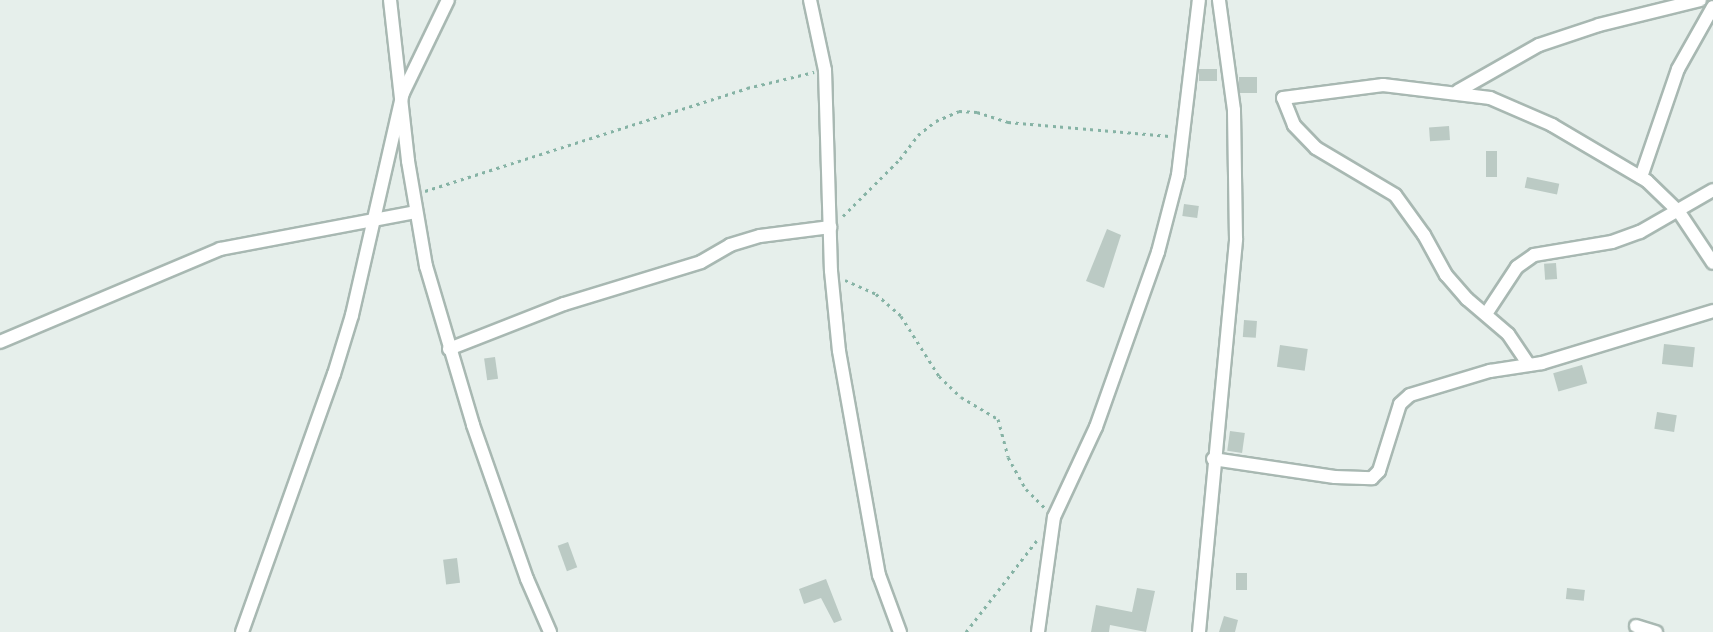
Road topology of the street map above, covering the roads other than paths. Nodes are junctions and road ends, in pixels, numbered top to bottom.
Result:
1 (390, 0) edge
2 (448, 0) edge
3 (810, 0) edge
4 (1199, 0) edge
5 (1219, 0) edge
6 (1700, 0) edge
7 (1713, 7) edge
8 (1458, 91) junction
9 (403, 93) junction
10 (1641, 177) junction
11 (1713, 190) edge
12 (415, 212) junction
13 (1679, 212) junction
14 (374, 219) junction
15 (830, 227) junction
16 (1713, 263) edge
17 (1713, 311) edge
18 (1486, 314) junction
19 (0, 342) edge
20 (449, 349) junction
21 (1529, 366) junction
22 (1213, 459) junction
23 (1636, 626) dead end
24 (242, 632) edge
25 (550, 632) edge
26 (900, 632) edge
27 (1038, 632) edge
28 (1199, 632) edge
29 (1656, 632) edge

1 - 9 street
2 - 9 street
3 - 15 street
4 - 27 street
5 - 22 street
6 - 8 street
7 - 10 street
8 - 10 street
8 - 18 street
9 - 12 street
9 - 14 street
10 - 13 street
11 - 13 street
12 - 14 street
12 - 20 street
13 - 16 street
13 - 18 street
14 - 19 street
14 - 24 street
15 - 20 street
15 - 26 street
17 - 21 street
18 - 21 street
20 - 25 street
21 - 22 street
22 - 28 street
23 - 29 street

